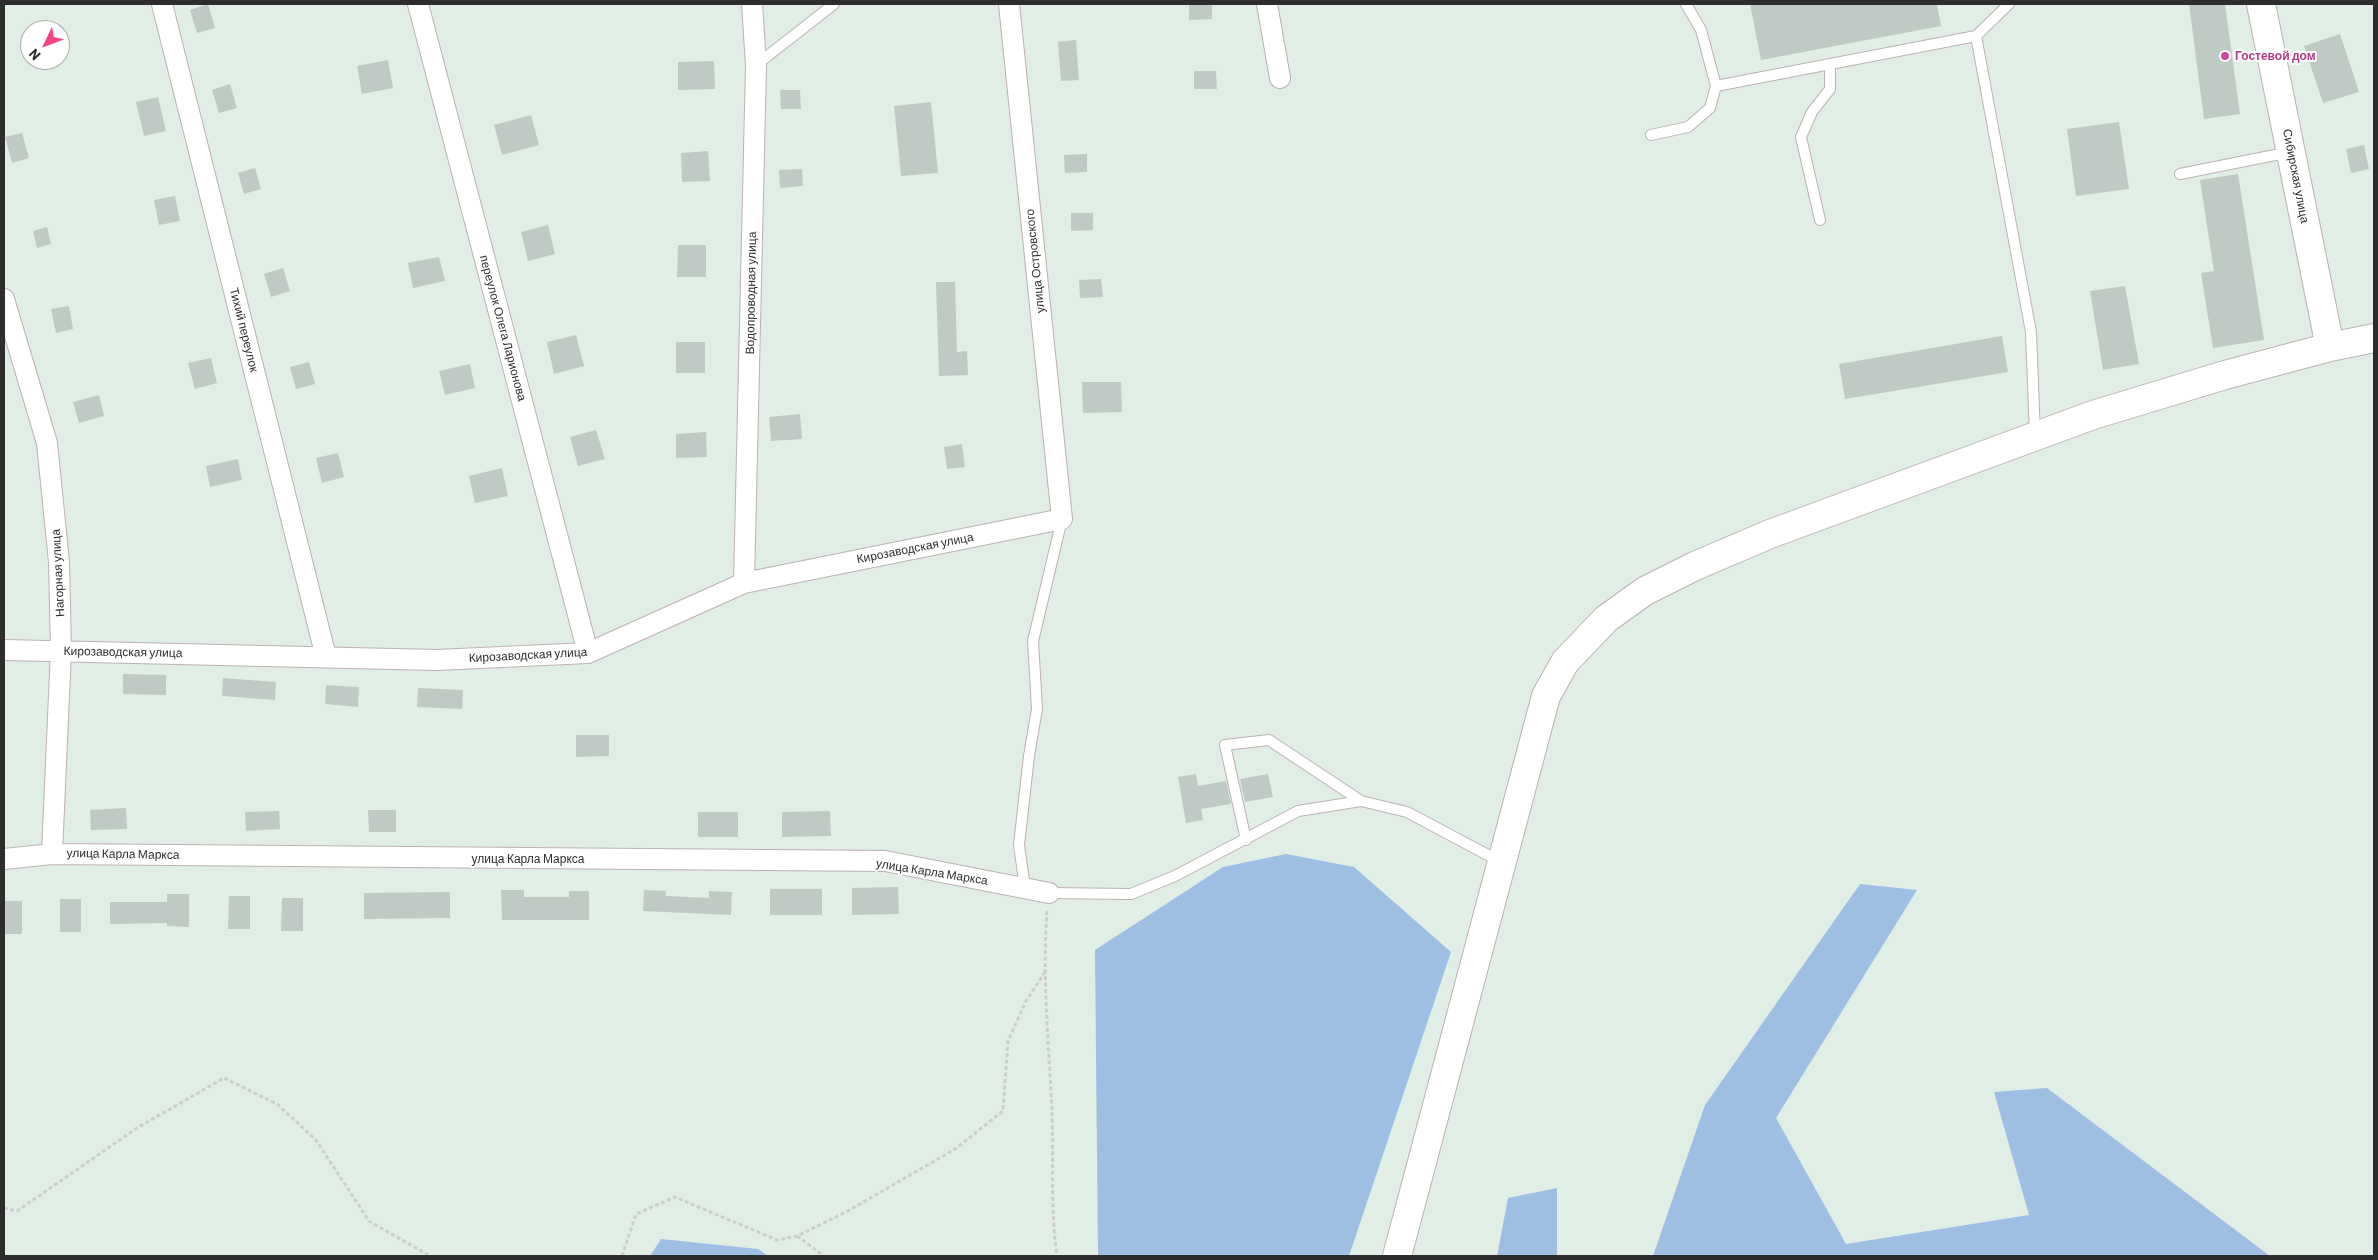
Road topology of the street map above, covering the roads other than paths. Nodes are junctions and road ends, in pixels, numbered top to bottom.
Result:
1 (162, 4) edge
2 (418, 4) edge
3 (752, 4) edge
4 (834, 4) edge
5 (1008, 4) edge
6 (1267, 4) edge
7 (1686, 4) edge
8 (2009, 4) edge
9 (2261, 4) edge
10 (1976, 36) junction
11 (1830, 64) junction
12 (756, 65) junction
13 (1280, 78) dead end
14 (1716, 86) junction
15 (1651, 135) dead end
16 (2291, 151) junction
17 (2180, 174) dead end
18 (1820, 220) dead end
19 (4, 299) edge
20 (2374, 338) edge
21 (2330, 347) junction
22 (2035, 437) junction
23 (1062, 519) junction
24 (744, 583) junction
25 (4, 650) edge
26 (61, 650) junction
27 (588, 653) junction
28 (326, 657) junction
29 (1361, 801) junction
30 (1246, 840) junction
31 (52, 854) junction
32 (4, 859) edge
33 (1502, 863) junction
34 (1025, 888) junction
35 (1049, 893) joint
36 (1398, 1256) edge

1 - 28 street, Тихий переулок
2 - 27 street, переулок Олега Ларионова
3 - 12 street, Водопроводная улица
4 - 12 lane
5 - 23 street, улица Островского
6 - 13 street
7 - 14 lane
8 - 10 lane
9 - 16 main road, Сибирская улица
10 - 11 lane
10 - 22 lane
11 - 14 lane
11 - 18 lane
12 - 24 street, Водопроводная улица
14 - 15 lane
16 - 17 lane
16 - 21 main road, Сибирская улица
19 - 26 street, Нагорная улица
20 - 21 main road
21 - 22 main road
22 - 33 main road
23 - 24 street, Кирозаводская улица
23 - 34 lane
24 - 27 street, Кирозаводская улица
25 - 26 street, Кирозаводская улица
26 - 28 street, Кирозаводская улица
26 - 31 street, Нагорная улица
27 - 28 street, Кирозаводская улица
29 - 30 lane
29 - 30 lane
29 - 33 lane
30 - 35 lane
31 - 32 street, улица Карла Маркса
31 - 34 street, улица Карла Маркса
33 - 36 main road
34 - 35 street, улица Карла Маркса

